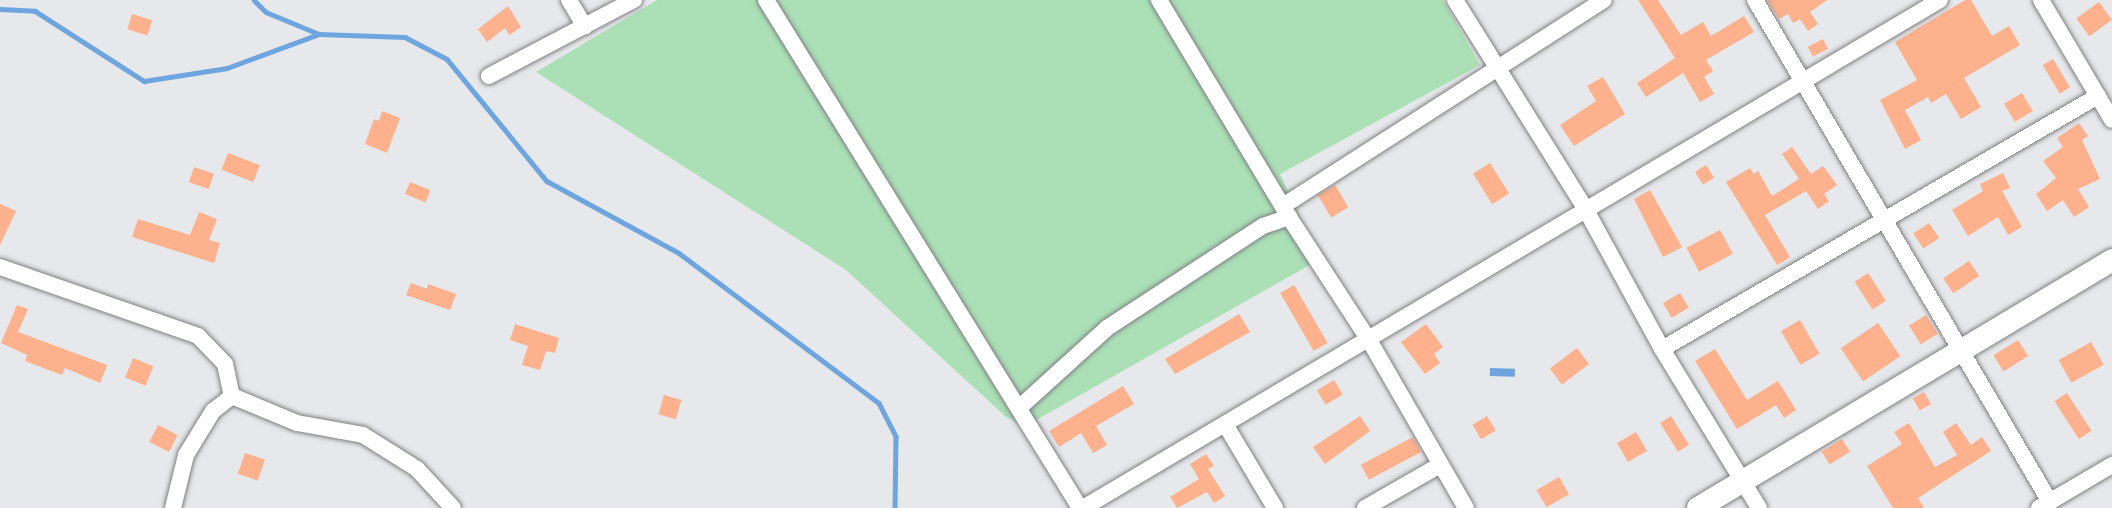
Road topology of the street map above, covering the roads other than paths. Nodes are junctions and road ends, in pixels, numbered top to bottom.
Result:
1 (570, 0) edge
2 (634, 0) edge
3 (766, 0) edge
4 (1159, 0) edge
5 (1455, 0) edge
6 (1604, 0) edge
7 (1755, 0) edge
8 (1940, 0) edge
9 (2041, 0) edge
10 (585, 27) junction
11 (1495, 68) junction
12 (489, 76) dead end
13 (1804, 81) junction
14 (2098, 96) junction
15 (2112, 120) edge
16 (1586, 210) junction
17 (1286, 211) junction
18 (1884, 222) junction
19 (2112, 260) edge
20 (0, 267) edge
21 (1369, 340) junction
22 (1662, 349) junction
23 (1961, 350) junction
24 (232, 396) junction
25 (1020, 407) junction
26 (1225, 424) junction
27 (1440, 465) junction
28 (2112, 465) edge
29 (1743, 481) junction
30 (2055, 503) edge
31 (173, 508) edge
32 (453, 508) edge
33 (1081, 508) edge
34 (1275, 508) edge
35 (1365, 508) edge
36 (1466, 508) edge
37 (1698, 508) edge
38 (1759, 508) edge

1 - 10 street
2 - 10 street
3 - 25 street
4 - 17 street
5 - 11 street
6 - 11 street
7 - 13 street
8 - 13 street
9 - 14 street
10 - 12 street
11 - 16 street
11 - 17 street
13 - 16 street
13 - 18 street
14 - 15 street
14 - 18 street
16 - 21 street
16 - 22 street
17 - 21 street
17 - 25 street
18 - 22 street
18 - 23 street
19 - 23 main road
20 - 24 street
21 - 26 street
21 - 27 street
22 - 29 street
23 - 29 main road
23 - 30 street
24 - 31 street
24 - 32 street
25 - 33 street
26 - 33 street
26 - 34 street
27 - 35 street
27 - 36 street
28 - 30 street
29 - 37 main road
29 - 38 street

